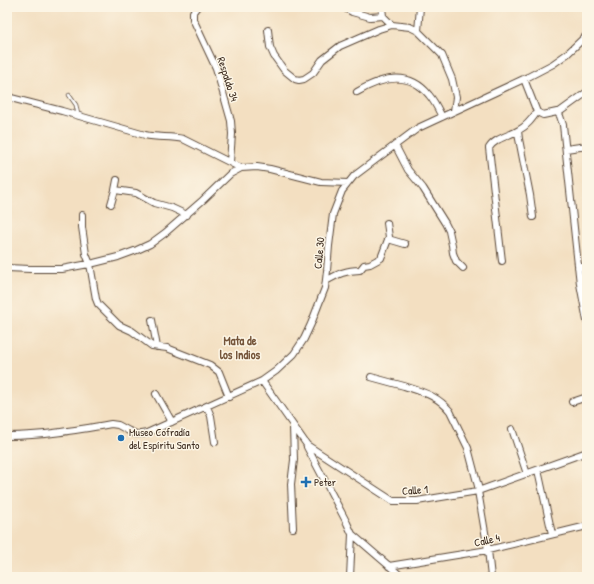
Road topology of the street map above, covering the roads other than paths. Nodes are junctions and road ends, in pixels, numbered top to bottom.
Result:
1 (197, 7) edge
2 (343, 7) edge
3 (382, 7) edge
4 (420, 7) edge
5 (383, 16) junction
6 (392, 24) junction
7 (268, 30) dead end
8 (418, 32) junction
9 (587, 35) edge
10 (524, 79) junction
11 (7, 87) edge
12 (357, 92) dead end
13 (587, 92) edge
14 (69, 95) dead end
15 (8, 97) edge
16 (454, 111) junction
17 (537, 112) junction
18 (558, 113) junction
19 (79, 116) junction
20 (442, 117) junction
21 (518, 131) junction
22 (395, 146) junction
23 (587, 146) edge
24 (566, 149) junction
25 (230, 162) junction
26 (241, 168) junction
27 (118, 180) dead end
28 (348, 183) junction
29 (115, 190) junction
30 (111, 204) dead end
31 (82, 215) dead end
32 (186, 215) junction
33 (533, 217) dead end
34 (387, 222) dead end
35 (388, 239) junction
36 (405, 244) dead end
37 (502, 261) dead end
38 (90, 264) junction
39 (587, 267) edge
40 (7, 268) edge
41 (463, 268) dead end
42 (578, 268) junction
43 (326, 280) junction
44 (587, 319) edge
45 (152, 320) dead end
46 (157, 347) junction
47 (371, 377) dead end
48 (262, 381) junction
49 (156, 394) dead end
50 (229, 397) junction
51 (587, 397) edge
52 (572, 402) dead end
53 (207, 407) junction
54 (172, 422) junction
55 (293, 425) junction
56 (512, 429) dead end
57 (7, 436) edge
58 (215, 442) dead end
59 (307, 445) junction
60 (587, 452) edge
61 (538, 470) junction
62 (527, 474) junction
63 (478, 491) junction
64 (587, 526) edge
65 (292, 528) dead end
66 (352, 534) junction
67 (552, 534) junction
68 (488, 550) junction
69 (389, 566) junction
70 (350, 577) edge
71 (402, 577) edge
72 (491, 577) edge

1 - 25 street, Respaldo 34
2 - 5 street
3 - 5 street
4 - 8 street
5 - 6 street
6 - 7 street
6 - 8 street
8 - 16 street
9 - 10 street, Calle 30
10 - 16 street, Calle 30
10 - 17 street
11 - 15 street
12 - 20 street
13 - 18 street
14 - 19 lane
15 - 19 street
16 - 20 street, Calle 30
17 - 18 street
17 - 21 street
18 - 24 street
19 - 25 street
20 - 22 street, Calle 30
21 - 33 street
21 - 37 street
22 - 28 street, Calle 30
22 - 41 street
23 - 24 street
24 - 42 street
25 - 26 street
26 - 28 street
26 - 32 street
27 - 29 street
28 - 43 street, Calle 30
29 - 30 street
29 - 32 street
31 - 38 street
32 - 38 street
34 - 35 street
35 - 36 street
35 - 43 street
38 - 40 street
38 - 46 street
39 - 42 street
42 - 44 street
43 - 48 street, Calle 30
45 - 46 street
46 - 50 street
47 - 63 street
48 - 50 street, Calle 30
48 - 55 street, Calle 1
49 - 54 street
50 - 53 street, Calle 30
51 - 52 street
53 - 54 street, Calle 30
53 - 58 street
54 - 57 street, Calle 30
55 - 59 street, Calle 1
55 - 65 street
56 - 62 street
59 - 63 street, Calle 1
59 - 66 street
60 - 61 street, Calle 1
61 - 62 street, Calle 1
61 - 67 street
62 - 63 street, Calle 1
63 - 68 street
64 - 67 street, Calle 4
66 - 69 street
66 - 70 street
67 - 68 street, Calle 4
68 - 69 street, Calle 4
68 - 72 street
69 - 71 street

